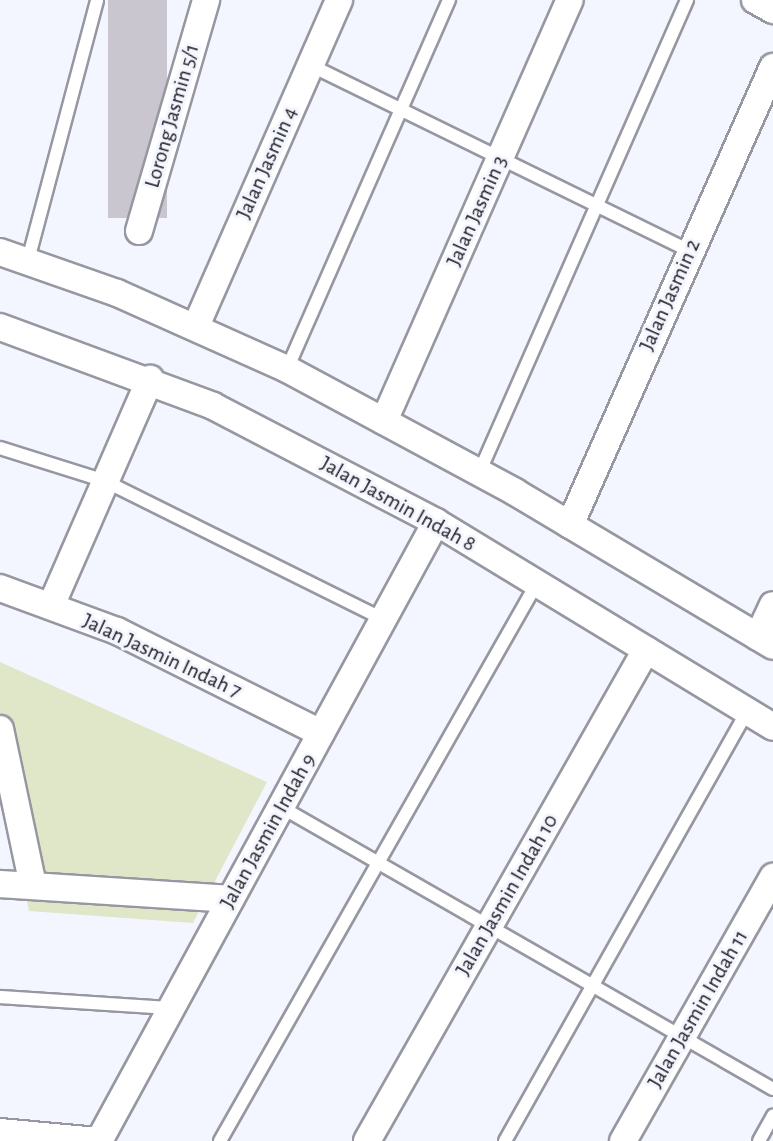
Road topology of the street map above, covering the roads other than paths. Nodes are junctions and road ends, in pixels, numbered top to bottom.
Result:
1 (97, 0) edge
2 (206, 0) edge
3 (339, 0) edge
4 (449, 0) edge
5 (570, 0) edge
6 (687, 0) edge
7 (755, 0) edge
8 (773, 10) edge
9 (310, 65) junction
10 (773, 67) edge
11 (401, 110) junction
12 (500, 158) junction
13 (597, 206) junction
14 (139, 231) dead end
15 (689, 251) junction
16 (0, 252) edge
17 (28, 260) junction
18 (196, 326) junction
19 (0, 327) edge
20 (287, 369) junction
21 (150, 379) junction
22 (384, 421) junction
23 (0, 448) edge
24 (479, 473) junction
25 (105, 481) junction
26 (436, 522) junction
27 (570, 525) junction
28 (537, 583) junction
29 (0, 588) edge
30 (773, 605) edge
31 (51, 606) junction
32 (383, 619) junction
33 (766, 642) edge
34 (646, 650) junction
35 (747, 711) junction
36 (773, 727) edge
37 (0, 729) edge
38 (321, 733) junction
39 (281, 807) junction
40 (378, 863) junction
41 (773, 877) edge
42 (0, 884) edge
43 (33, 886) junction
44 (231, 899) junction
45 (489, 927) junction
46 (591, 985) junction
47 (0, 997) edge
48 (171, 1008) junction
49 (682, 1037) junction
50 (773, 1089) edge
51 (773, 1116) edge
52 (0, 1132) edge
53 (50, 1139) edge
54 (98, 1141) edge
55 (220, 1141) edge
56 (367, 1141) edge
57 (505, 1141) edge
58 (623, 1141) edge
59 (759, 1141) edge

1 - 17 lane
2 - 14 street, Lorong Jasmin 5/1
3 - 9 street, Jalan Jasmin 4
4 - 11 lane
5 - 12 street, Jalan Jasmin 3
6 - 13 lane
7 - 8 street
9 - 11 lane
9 - 18 street, Jalan Jasmin 4
10 - 15 street, Jalan Jasmin 2
11 - 12 lane
11 - 20 lane
12 - 13 lane
12 - 22 street, Jalan Jasmin 3
13 - 15 lane
13 - 24 lane
15 - 27 street, Jalan Jasmin 2
16 - 17 street
17 - 18 street
18 - 20 street
19 - 21 street, Jalan Jasmin Indah 8
20 - 22 street
21 - 25 street
21 - 26 street, Jalan Jasmin Indah 8
22 - 24 street
23 - 25 lane
24 - 27 street
25 - 31 street
25 - 32 lane
26 - 28 street, Jalan Jasmin Indah 8
26 - 32 street, Jalan Jasmin Indah 9
27 - 33 street
28 - 34 street, Jalan Jasmin Indah 8
28 - 40 lane
29 - 31 street, Jalan Jasmin Indah 7
30 - 33 street
31 - 38 street, Jalan Jasmin Indah 7
32 - 38 street, Jalan Jasmin Indah 9
34 - 35 street, Jalan Jasmin Indah 8
34 - 45 street, Jalan Jasmin Indah 10
35 - 36 street, Jalan Jasmin Indah 8
35 - 46 lane
37 - 43 street
38 - 39 street, Jalan Jasmin Indah 9
39 - 40 lane
39 - 44 street, Jalan Jasmin Indah 9
40 - 45 lane
40 - 55 lane
41 - 49 street, Jalan Jasmin Indah 11
42 - 43 street
43 - 44 street
44 - 48 street, Jalan Jasmin Indah 9
45 - 46 lane
45 - 56 street, Jalan Jasmin Indah 10
46 - 49 lane
46 - 57 lane
47 - 48 lane
48 - 54 street, Jalan Jasmin Indah 9
49 - 50 lane
49 - 58 street, Jalan Jasmin Indah 11
51 - 59 lane
52 - 53 street
53 - 54 street

